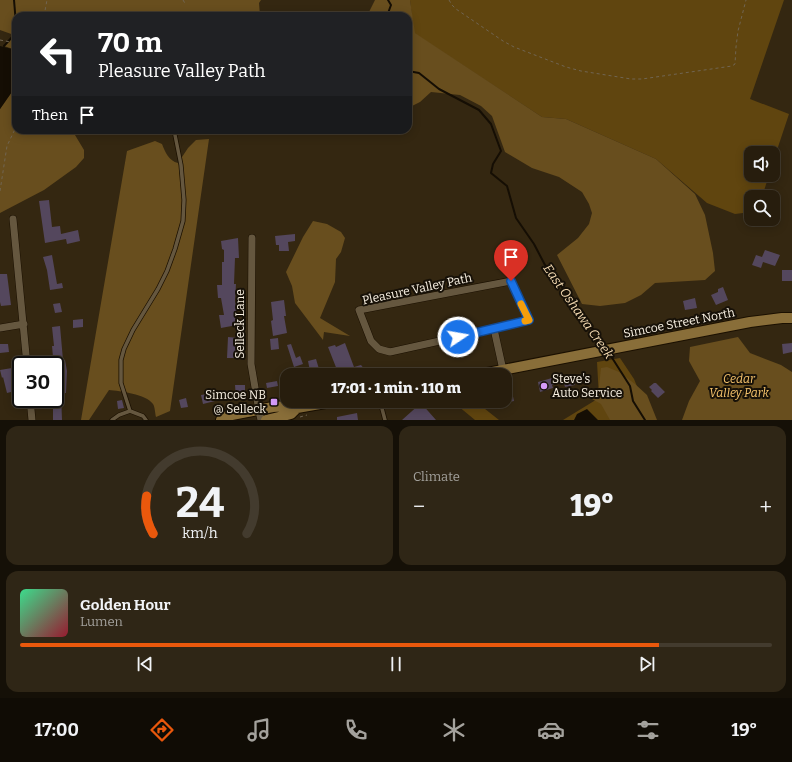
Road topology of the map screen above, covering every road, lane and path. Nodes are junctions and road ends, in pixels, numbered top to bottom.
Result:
1 (47, 0) edge
2 (183, 0) edge
3 (449, 0) edge
4 (746, 0) edge
5 (186, 5) dead end
6 (45, 12) edge
7 (0, 40) edge
8 (12, 43) edge
9 (13, 134) edge
10 (175, 134) edge
11 (0, 191) edge
12 (13, 219) dead end
13 (252, 238) dead end
14 (792, 318) edge
15 (24, 324) junction
16 (0, 328) edge
17 (494, 329) junction
18 (26, 356) edge
19 (503, 368) edge
20 (512, 368) edge
21 (280, 407) edge
22 (31, 408) edge
23 (297, 408) edge
24 (382, 408) edge
25 (130, 411) junction
26 (260, 415) edge
27 (32, 420) edge
28 (112, 420) edge
29 (146, 420) edge
30 (221, 420) edge
31 (266, 420) edge
32 (385, 420) edge

1 - 6 path
2 - 5 path
3 - 4 path
7 - 8 path
9 - 11 path
10 - 25 lane
12 - 15 street
13 - 26 street, Selleck Lane
14 - 20 main road, Simcoe Street North
15 - 16 street
15 - 18 street
17 - 17 street, Pleasure Valley Path
17 - 19 street
21 - 26 main road
22 - 27 street
23 - 31 main road
24 - 32 lane
25 - 28 lane
25 - 29 lane
26 - 30 main road

